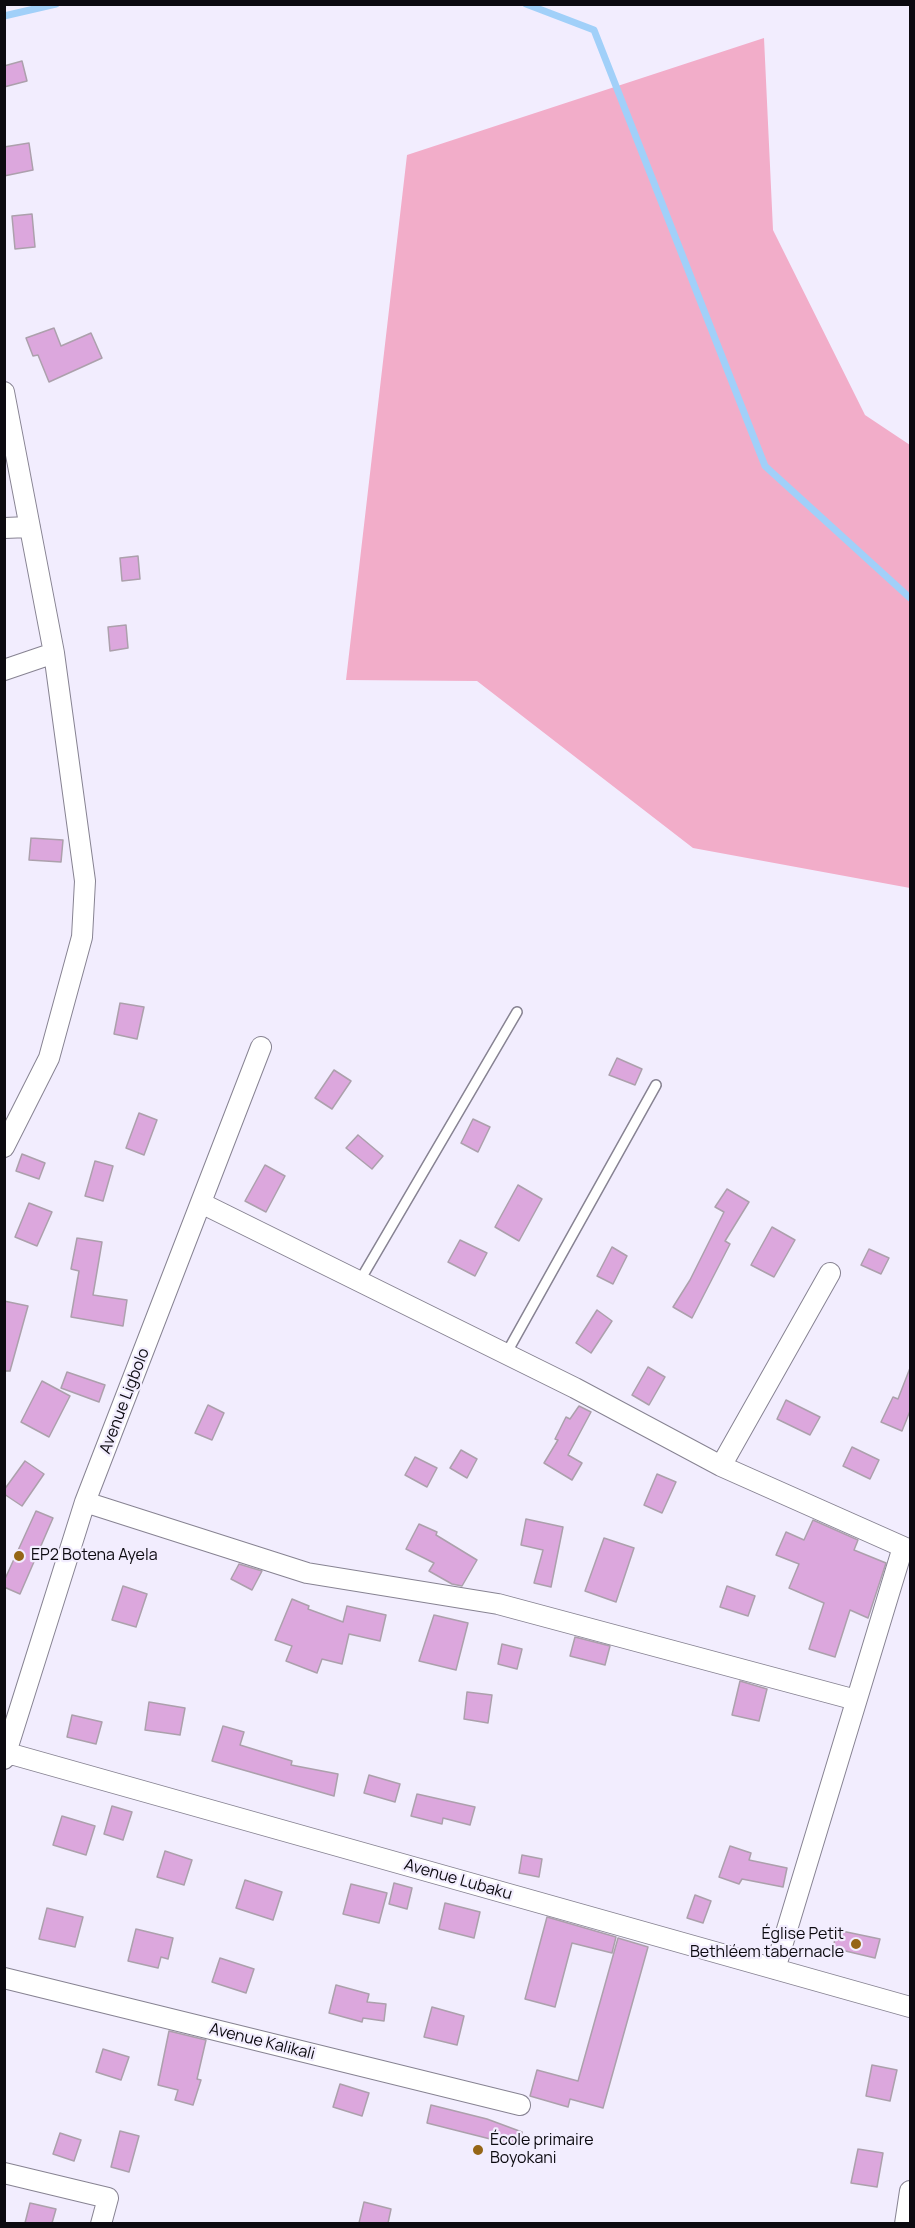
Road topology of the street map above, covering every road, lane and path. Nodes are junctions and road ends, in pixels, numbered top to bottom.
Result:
1 (4, 392) edge
2 (30, 527) junction
3 (4, 528) edge
4 (54, 653) junction
5 (4, 670) edge
6 (517, 1012) dead end
7 (261, 1047) dead end
8 (656, 1084) dead end
9 (4, 1147) edge
10 (201, 1203) junction
11 (830, 1273) dead end
12 (359, 1282) junction
13 (506, 1354) junction
14 (721, 1466) junction
15 (86, 1502) junction
16 (907, 1549) edge
17 (856, 1700) junction
18 (5, 1755) edge
19 (775, 1969) junction
20 (4, 1978) edge
21 (910, 2007) edge
22 (520, 2105) dead end
23 (4, 2173) edge
24 (910, 2191) edge
25 (101, 2223) edge
26 (905, 2223) edge

1 - 2 street
2 - 3 street
2 - 4 street
4 - 5 street
4 - 9 street
6 - 12 lane
7 - 10 street, Avenue Ligbolo
8 - 13 lane
10 - 12 street
10 - 15 street, Avenue Ligbolo
11 - 14 street
12 - 13 street
13 - 14 street
14 - 16 street
15 - 17 street
15 - 18 street, Avenue Ligbolo
16 - 17 street
17 - 19 street
18 - 19 street, Avenue Lubaku
19 - 21 street, Avenue Lubaku
20 - 22 street, Avenue Kalikali
23 - 25 street
24 - 26 street

